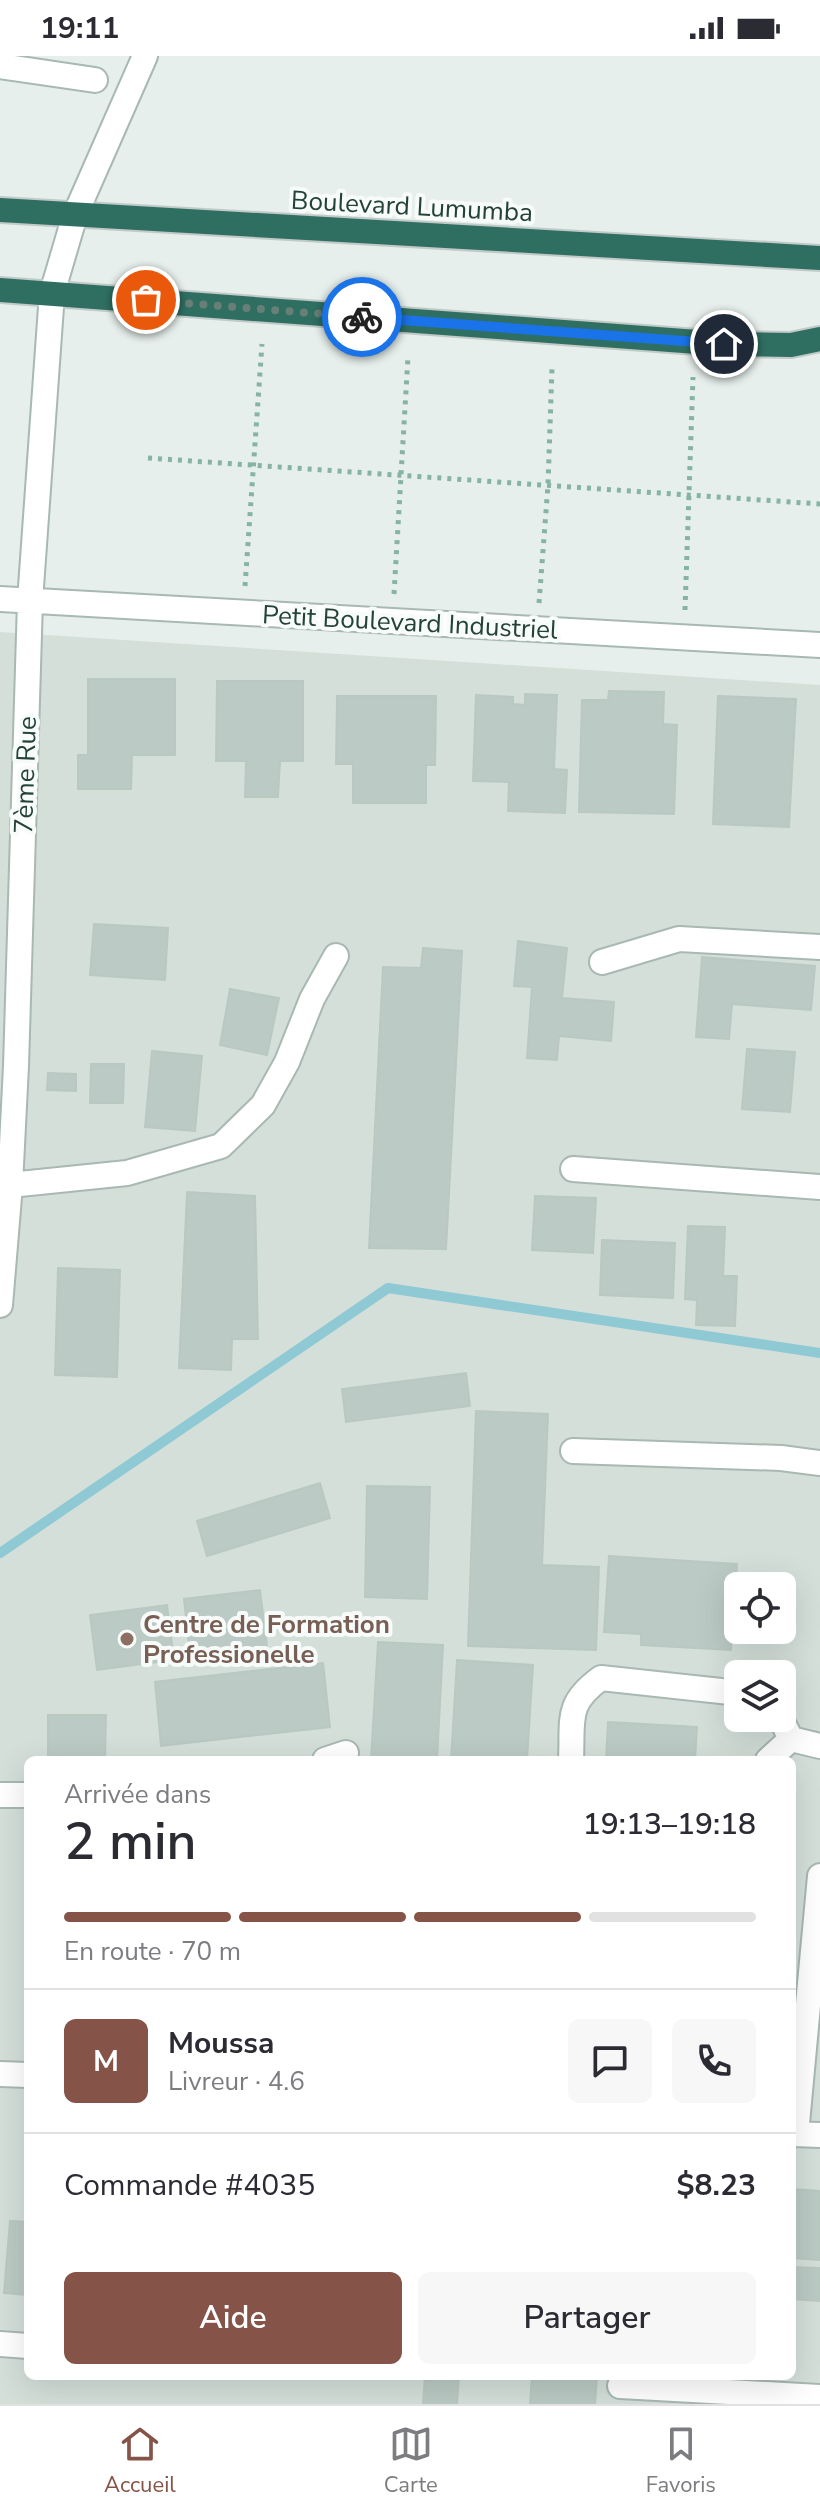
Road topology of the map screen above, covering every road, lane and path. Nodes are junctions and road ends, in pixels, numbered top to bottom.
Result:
1 (145, 56) edge
2 (7, 63) edge
3 (95, 80) dead end
4 (0, 210) edge
5 (75, 215) junction
6 (820, 258) edge
7 (0, 290) edge
8 (52, 293) junction
9 (820, 339) edge
10 (262, 344) dead end
11 (408, 357) dead end
12 (552, 368) dead end
13 (693, 377) dead end
14 (148, 458) dead end
15 (253, 466) junction
16 (402, 474) junction
17 (548, 485) junction
18 (689, 494) junction
19 (820, 504) edge
20 (245, 588) dead end
21 (394, 594) dead end
22 (0, 599) edge
23 (30, 601) junction
24 (539, 604) dead end
25 (685, 610) dead end
26 (820, 645) edge
27 (820, 947) edge
28 (336, 956) dead end
29 (602, 962) dead end
30 (8, 1066) edge
31 (573, 1169) dead end
32 (10, 1185) junction
33 (820, 1187) edge
34 (0, 1305) edge
35 (573, 1451) dead end
36 (820, 1463) edge
37 (724, 1691) edge
38 (788, 1732) edge
39 (791, 1739) junction
40 (820, 1746) edge
41 (571, 1756) edge
42 (772, 1756) edge
43 (0, 1795) edge
44 (24, 1795) edge
45 (820, 1876) edge
46 (0, 2074) edge
47 (24, 2075) edge
48 (803, 2134) edge
49 (0, 2344) edge
50 (24, 2346) edge
51 (620, 2386) dead end
52 (820, 2397) edge

1 - 5 street, 7ème Rue
2 - 3 street
4 - 5 highway, Boulevard Lumumba
5 - 6 highway, Boulevard Lumumba
5 - 8 street, 7ème Rue
7 - 8 highway
8 - 9 highway
8 - 23 street, 7ème Rue
10 - 15 path
11 - 16 path
12 - 17 path
13 - 18 path
14 - 15 path
15 - 16 path
15 - 20 path
16 - 17 path
16 - 21 path
17 - 18 path
17 - 24 path
18 - 19 path
18 - 25 path
22 - 23 street, Petit Boulevard Industriel
23 - 26 street, Petit Boulevard Industriel
23 - 30 street, 7ème Rue
27 - 29 street
28 - 32 street
30 - 32 street, 7ème Rue
31 - 33 street
32 - 34 street, 7ème Rue
35 - 36 street
37 - 41 street
38 - 39 street
39 - 40 street
39 - 42 street
43 - 44 street
45 - 48 street
46 - 47 street
49 - 50 street
51 - 52 street

